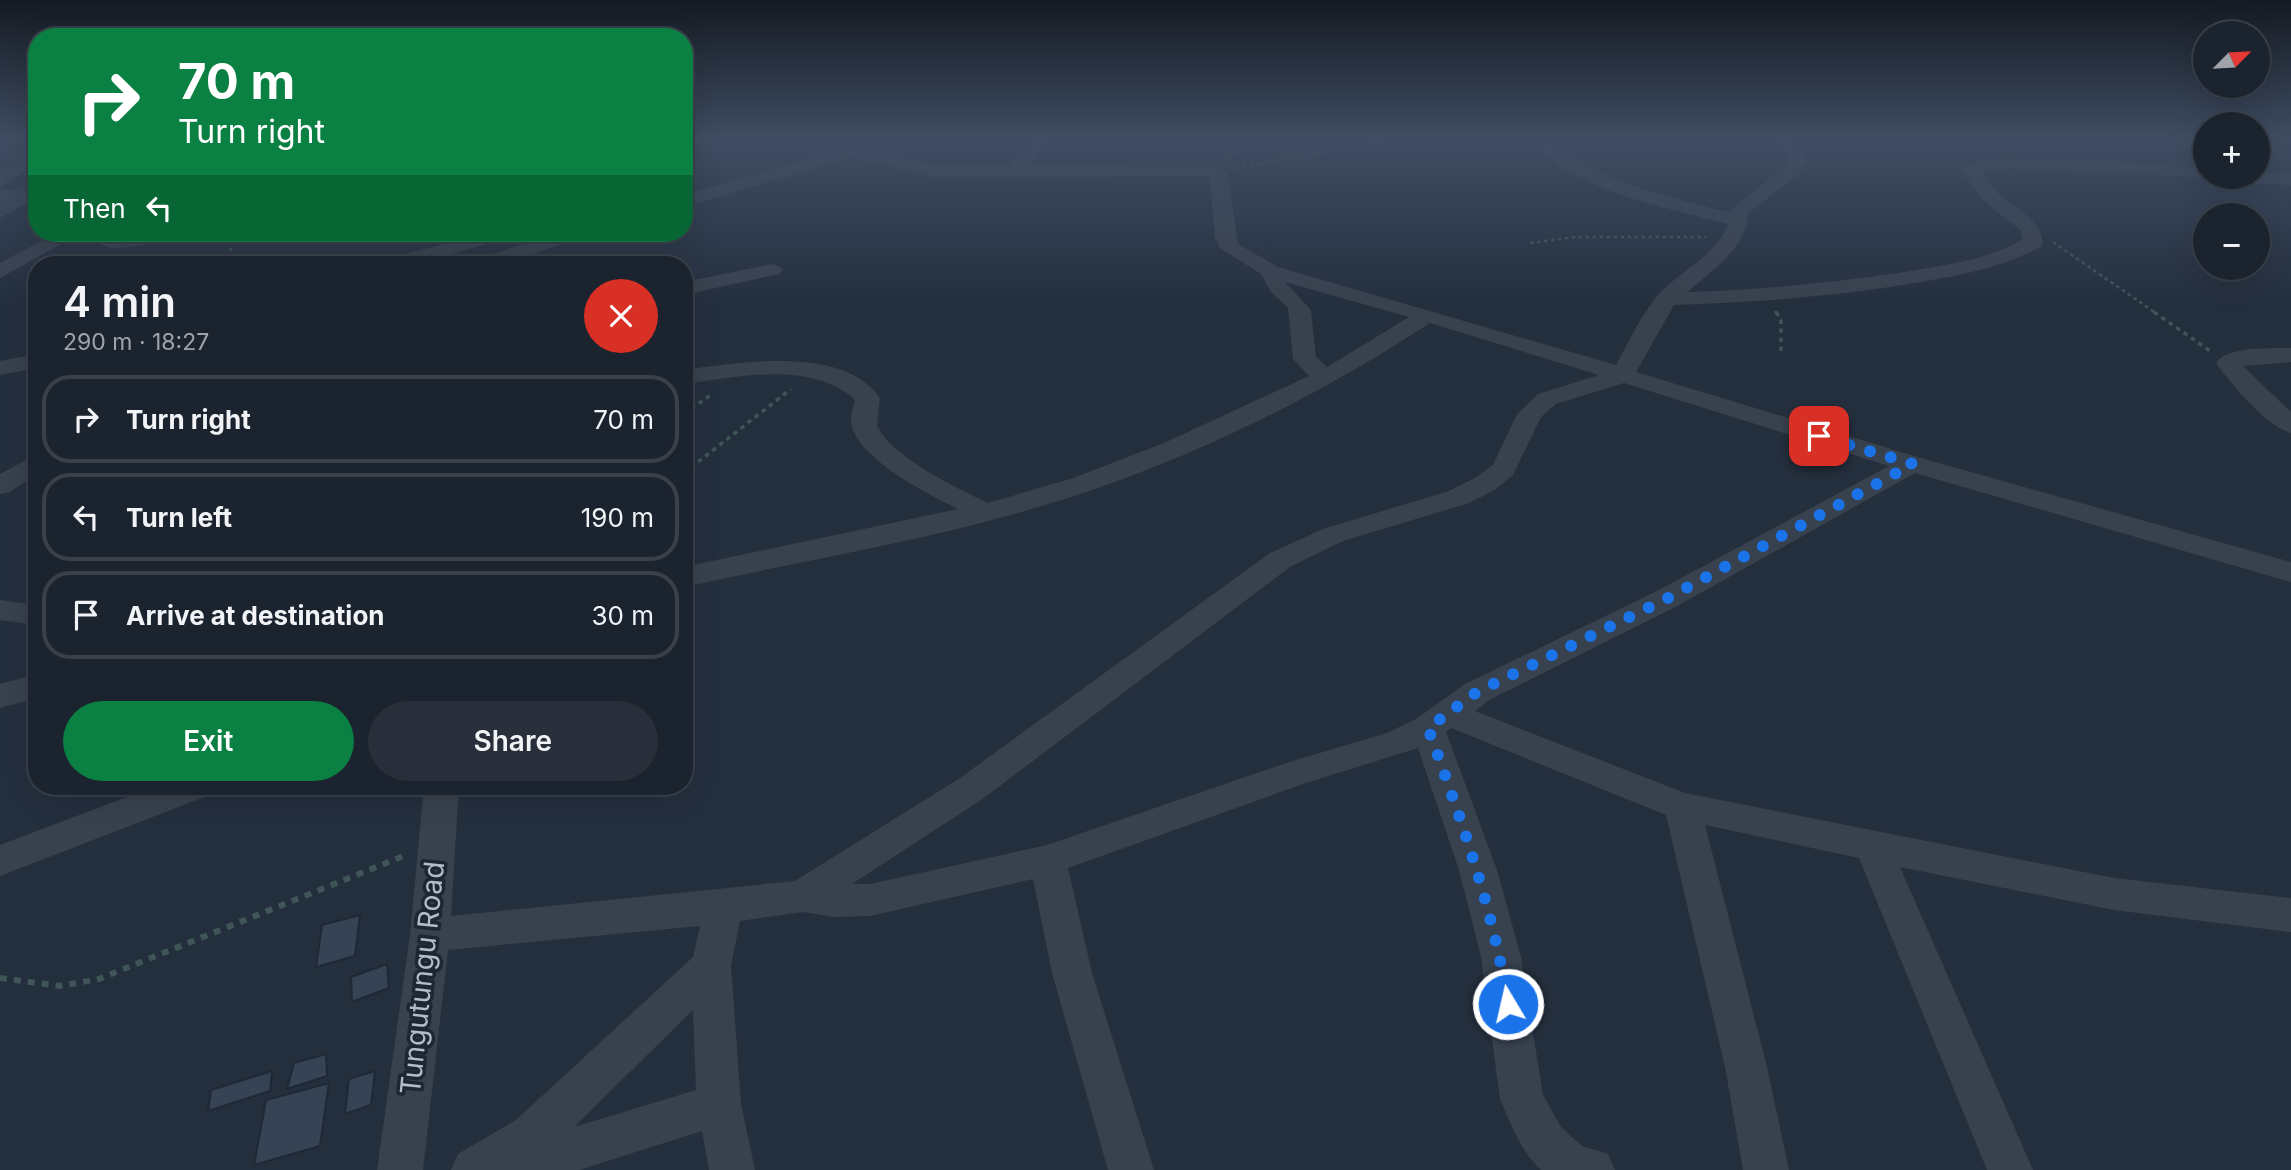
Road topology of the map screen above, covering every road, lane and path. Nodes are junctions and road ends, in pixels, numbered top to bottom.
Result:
1 (28, 194) edge
2 (1221, 194) edge
3 (1644, 194) edge
4 (1761, 194) edge
5 (1989, 194) edge
6 (0, 195) edge
7 (28, 197) edge
8 (0, 212) edge
9 (1737, 220) junction
10 (2031, 228) junction
11 (1731, 241) junction
12 (55, 242) edge
13 (461, 242) edge
14 (549, 242) edge
15 (1530, 243) dead end
16 (29, 256) edge
17 (416, 256) edge
18 (505, 256) edge
19 (28, 257) edge
20 (772, 270) dead end
21 (1271, 271) junction
22 (0, 272) edge
23 (693, 287) edge
24 (1764, 296) junction
25 (1667, 299) junction
26 (1427, 315) junction
27 (1781, 352) dead end
28 (2291, 355) edge
29 (28, 363) edge
30 (2228, 363) junction
31 (0, 368) edge
32 (814, 371) junction
33 (693, 376) edge
34 (1622, 376) junction
35 (1324, 377) junction
36 (2291, 425) edge
37 (1913, 464) junction
38 (693, 466) edge
39 (28, 468) edge
40 (0, 486) edge
41 (986, 512) junction
42 (2291, 572) edge
43 (693, 575) edge
44 (0, 610) edge
45 (28, 614) edge
46 (28, 688) edge
47 (0, 696) edge
48 (1438, 721) junction
49 (170, 795) edge
50 (440, 795) edge
51 (1682, 806) junction
52 (436, 843) junction
53 (1872, 847) junction
54 (1048, 860) junction
55 (0, 861) edge
56 (803, 896) junction
57 (723, 907) junction
58 (2291, 915) edge
59 (430, 934) junction
60 (710, 967) junction
61 (0, 978) edge
62 (719, 1104) junction
63 (400, 1170) edge
64 (476, 1170) edge
65 (732, 1170) edge
66 (1131, 1170) edge
67 (1592, 1170) edge
68 (1766, 1170) edge
69 (2010, 1170) edge

1 - 6 street
2 - 21 street
3 - 9 street
4 - 9 street
5 - 10 street
7 - 8 street
9 - 11 street
10 - 24 street
10 - 30 path
11 - 15 path
11 - 25 street
12 - 16 street
13 - 17 street
14 - 18 street
19 - 22 street
20 - 23 street
21 - 26 street
21 - 35 street
24 - 25 street
24 - 27 path
25 - 34 street
26 - 34 street
26 - 35 street
28 - 30 street
29 - 31 street
30 - 36 street
32 - 33 street
32 - 38 path
32 - 41 street
34 - 37 street
34 - 56 street
35 - 41 street
37 - 42 street
37 - 48 street
39 - 40 street
41 - 43 street
44 - 45 street
46 - 47 street
48 - 51 street
48 - 54 street
48 - 67 street
49 - 55 street
50 - 52 street, Tungutungu Road
51 - 53 street
51 - 68 street
52 - 59 street, Tungutungu Road
52 - 61 path
53 - 58 street
53 - 69 street
54 - 56 street
54 - 66 street
56 - 57 street
57 - 59 street
57 - 60 street
59 - 63 street, Tungutungu Road
60 - 62 street
60 - 64 street
62 - 64 street
62 - 65 street

